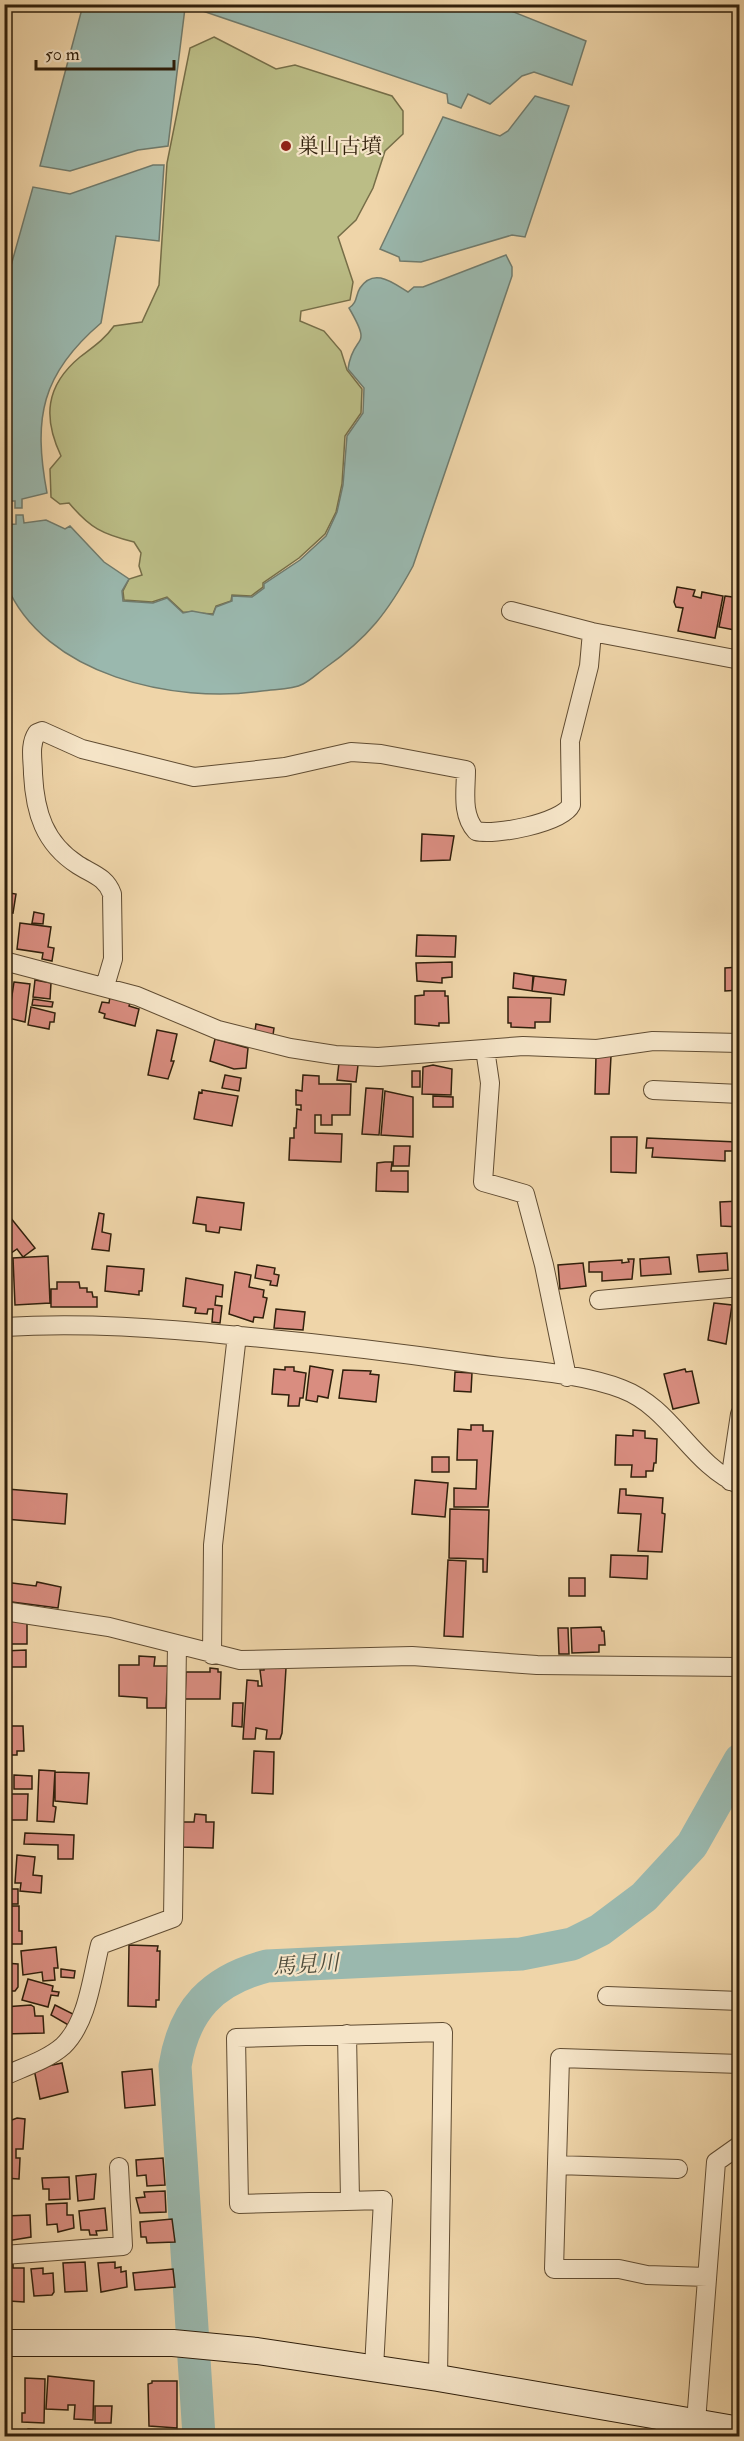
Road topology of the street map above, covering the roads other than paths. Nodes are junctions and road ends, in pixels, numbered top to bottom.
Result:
1 (511, 612) dead end
2 (591, 632) junction
3 (740, 660) edge
4 (4, 961) edge
5 (105, 986) junction
6 (740, 1042) edge
7 (485, 1049) junction
8 (653, 1090) dead end
9 (740, 1094) edge
10 (740, 1287) edge
11 (599, 1300) dead end
12 (4, 1326) edge
13 (237, 1335) junction
14 (567, 1377) junction
15 (740, 1414) edge
16 (735, 1483) edge
17 (4, 1611) edge
18 (177, 1645) junction
19 (212, 1655) junction
20 (740, 1667) edge
21 (607, 1996) dead end
22 (740, 2001) edge
23 (347, 2034) junction
24 (740, 2064) edge
25 (4, 2076) edge
26 (740, 2145) edge
27 (558, 2165) junction
28 (119, 2167) dead end
29 (678, 2169) dead end
30 (350, 2200) junction
31 (4, 2256) edge
32 (707, 2277) junction
33 (4, 2343) edge
34 (374, 2368) junction
35 (438, 2378) junction
36 (696, 2422) junction
37 (666, 2427) edge
38 (734, 2432) edge

1 - 2 street
2 - 3 street
2 - 5 street
4 - 5 street
5 - 7 street
6 - 7 street
7 - 14 street
8 - 9 street
10 - 11 street
12 - 13 street
13 - 14 street
13 - 19 street
14 - 16 street
15 - 16 street
17 - 18 street
18 - 19 street
18 - 25 street
19 - 20 street
21 - 22 street
23 - 30 street
23 - 30 street
23 - 35 street
24 - 27 street
26 - 32 street
27 - 29 street
27 - 32 street
28 - 31 street
30 - 34 street
32 - 36 street
33 - 34 street
34 - 35 street
35 - 37 street
36 - 37 street
36 - 38 street

